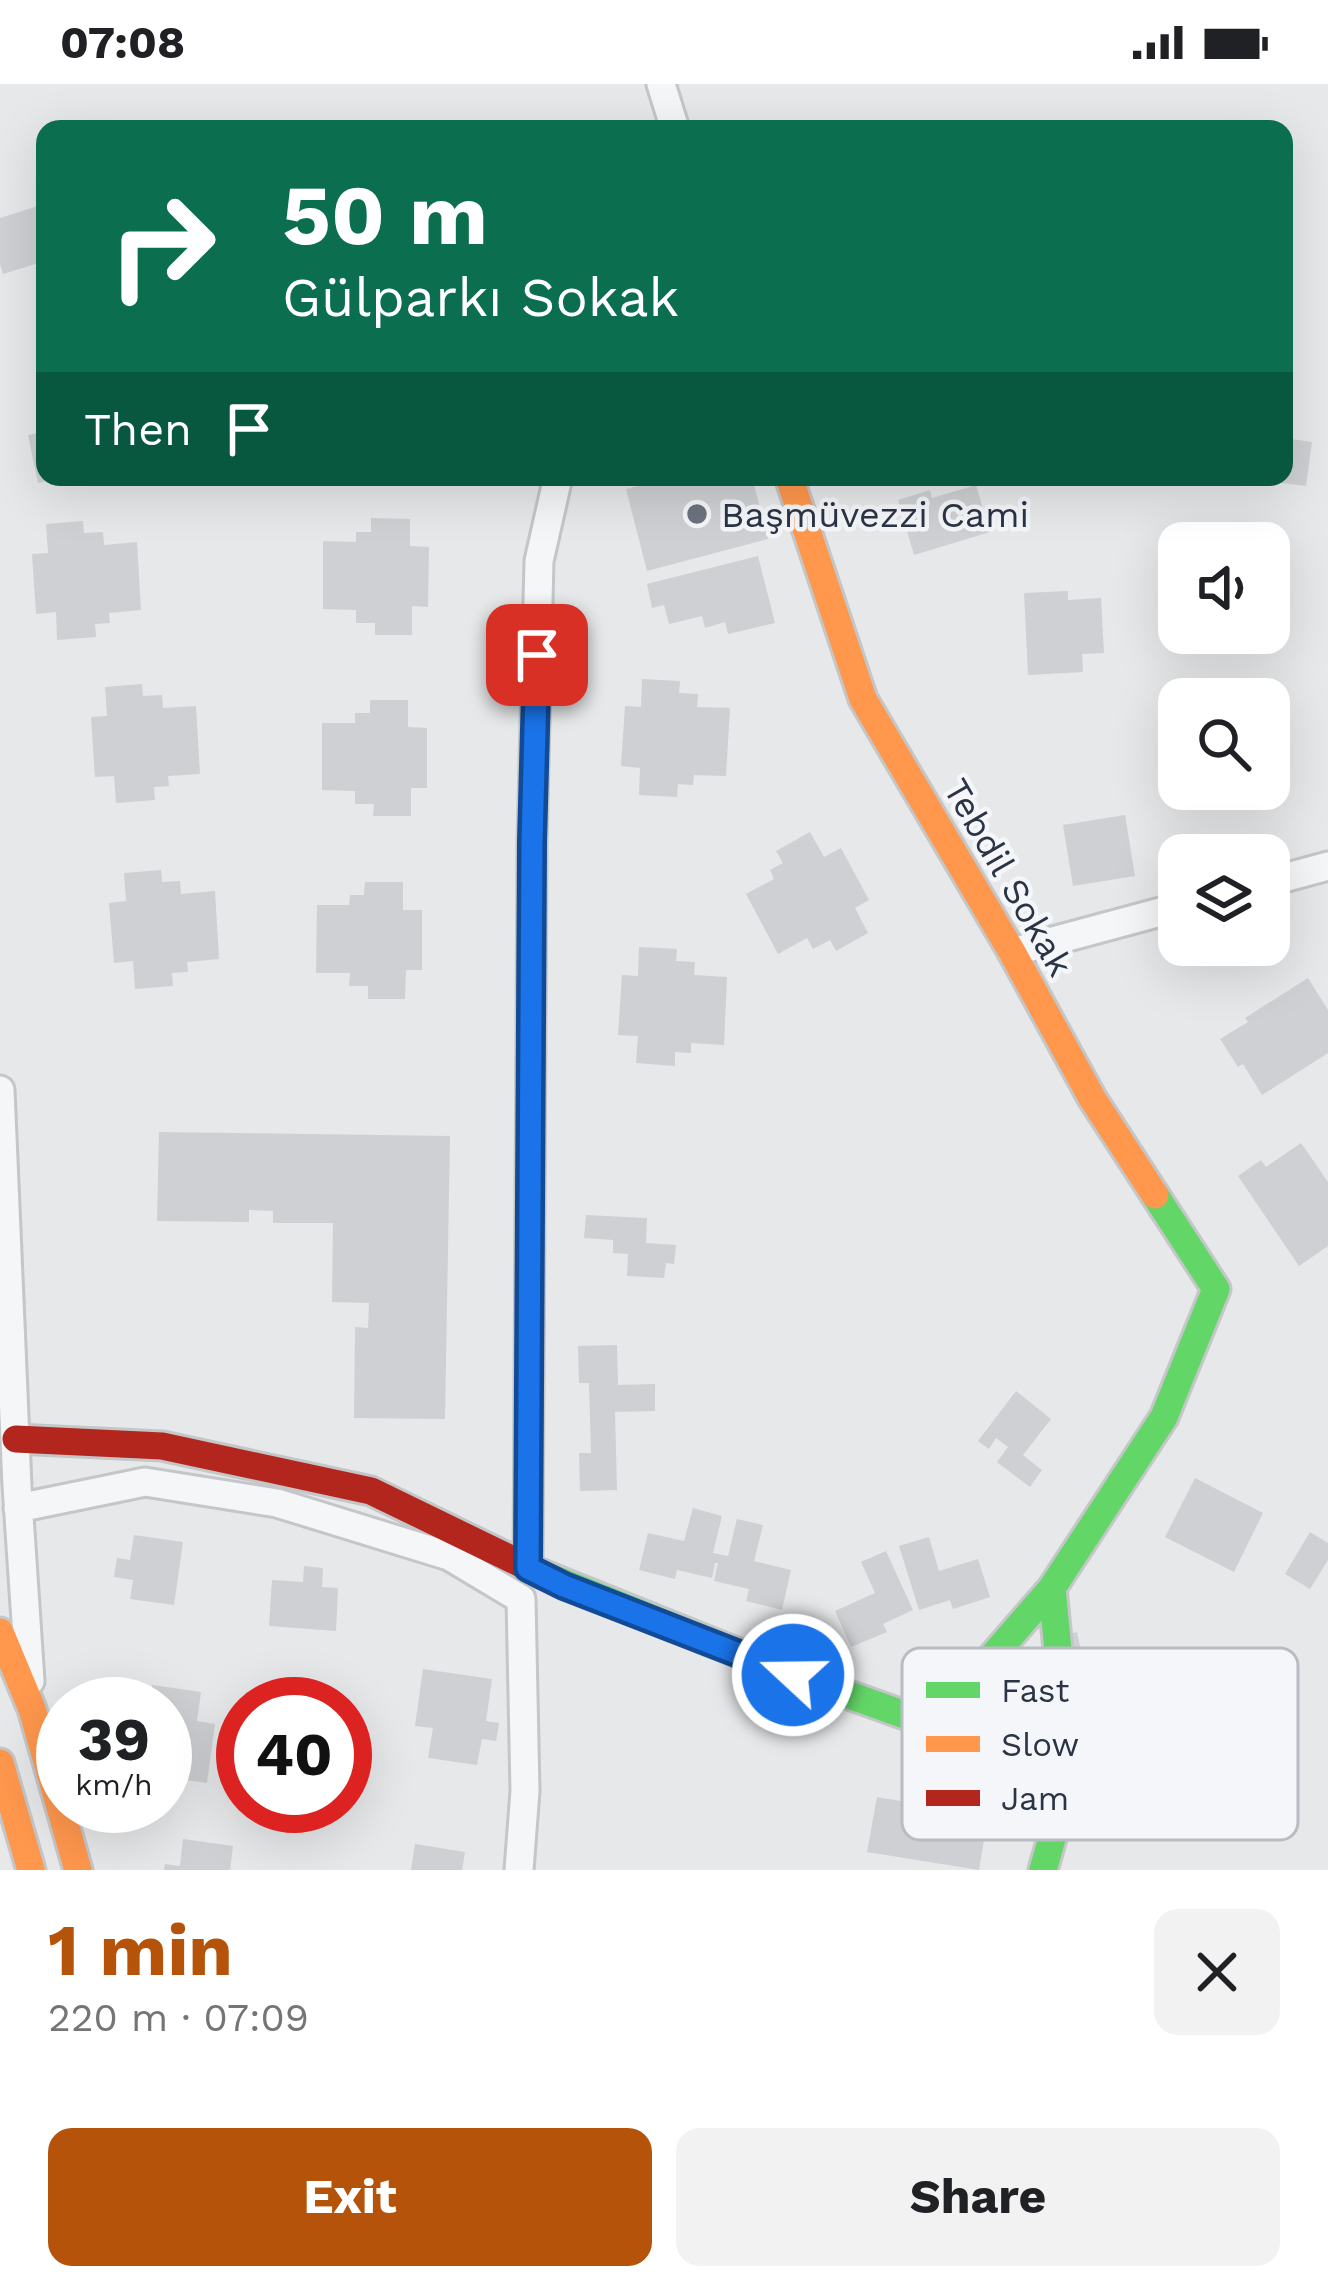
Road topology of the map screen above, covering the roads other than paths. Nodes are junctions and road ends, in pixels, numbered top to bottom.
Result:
1 (661, 84) edge
2 (672, 120) edge
3 (556, 486) edge
4 (792, 486) edge
5 (1328, 866) edge
6 (1290, 876) edge
7 (1158, 913) edge
8 (1012, 952) junction
9 (0, 1090) edge
10 (16, 1439) junction
11 (12, 1493) edge
12 (528, 1568) junction
13 (1052, 1588) junction
14 (0, 1632) edge
15 (1000, 1648) edge
16 (1058, 1648) edge
17 (32, 1709) junction
18 (902, 1714) edge
19 (0, 1763) edge
20 (1052, 1840) edge
21 (28, 1864) edge
22 (78, 1870) edge
23 (519, 1870) edge
24 (1043, 1870) edge

1 - 2 street
3 - 12 street
4 - 8 street, Tebdil Sokak
5 - 6 street
7 - 8 street
8 - 13 street, Tebdil Sokak
9 - 10 street
10 - 11 street
10 - 12 street
11 - 17 street
11 - 23 street
12 - 18 street
13 - 15 street
13 - 16 street
14 - 17 street
17 - 22 street
19 - 21 street
20 - 24 street

